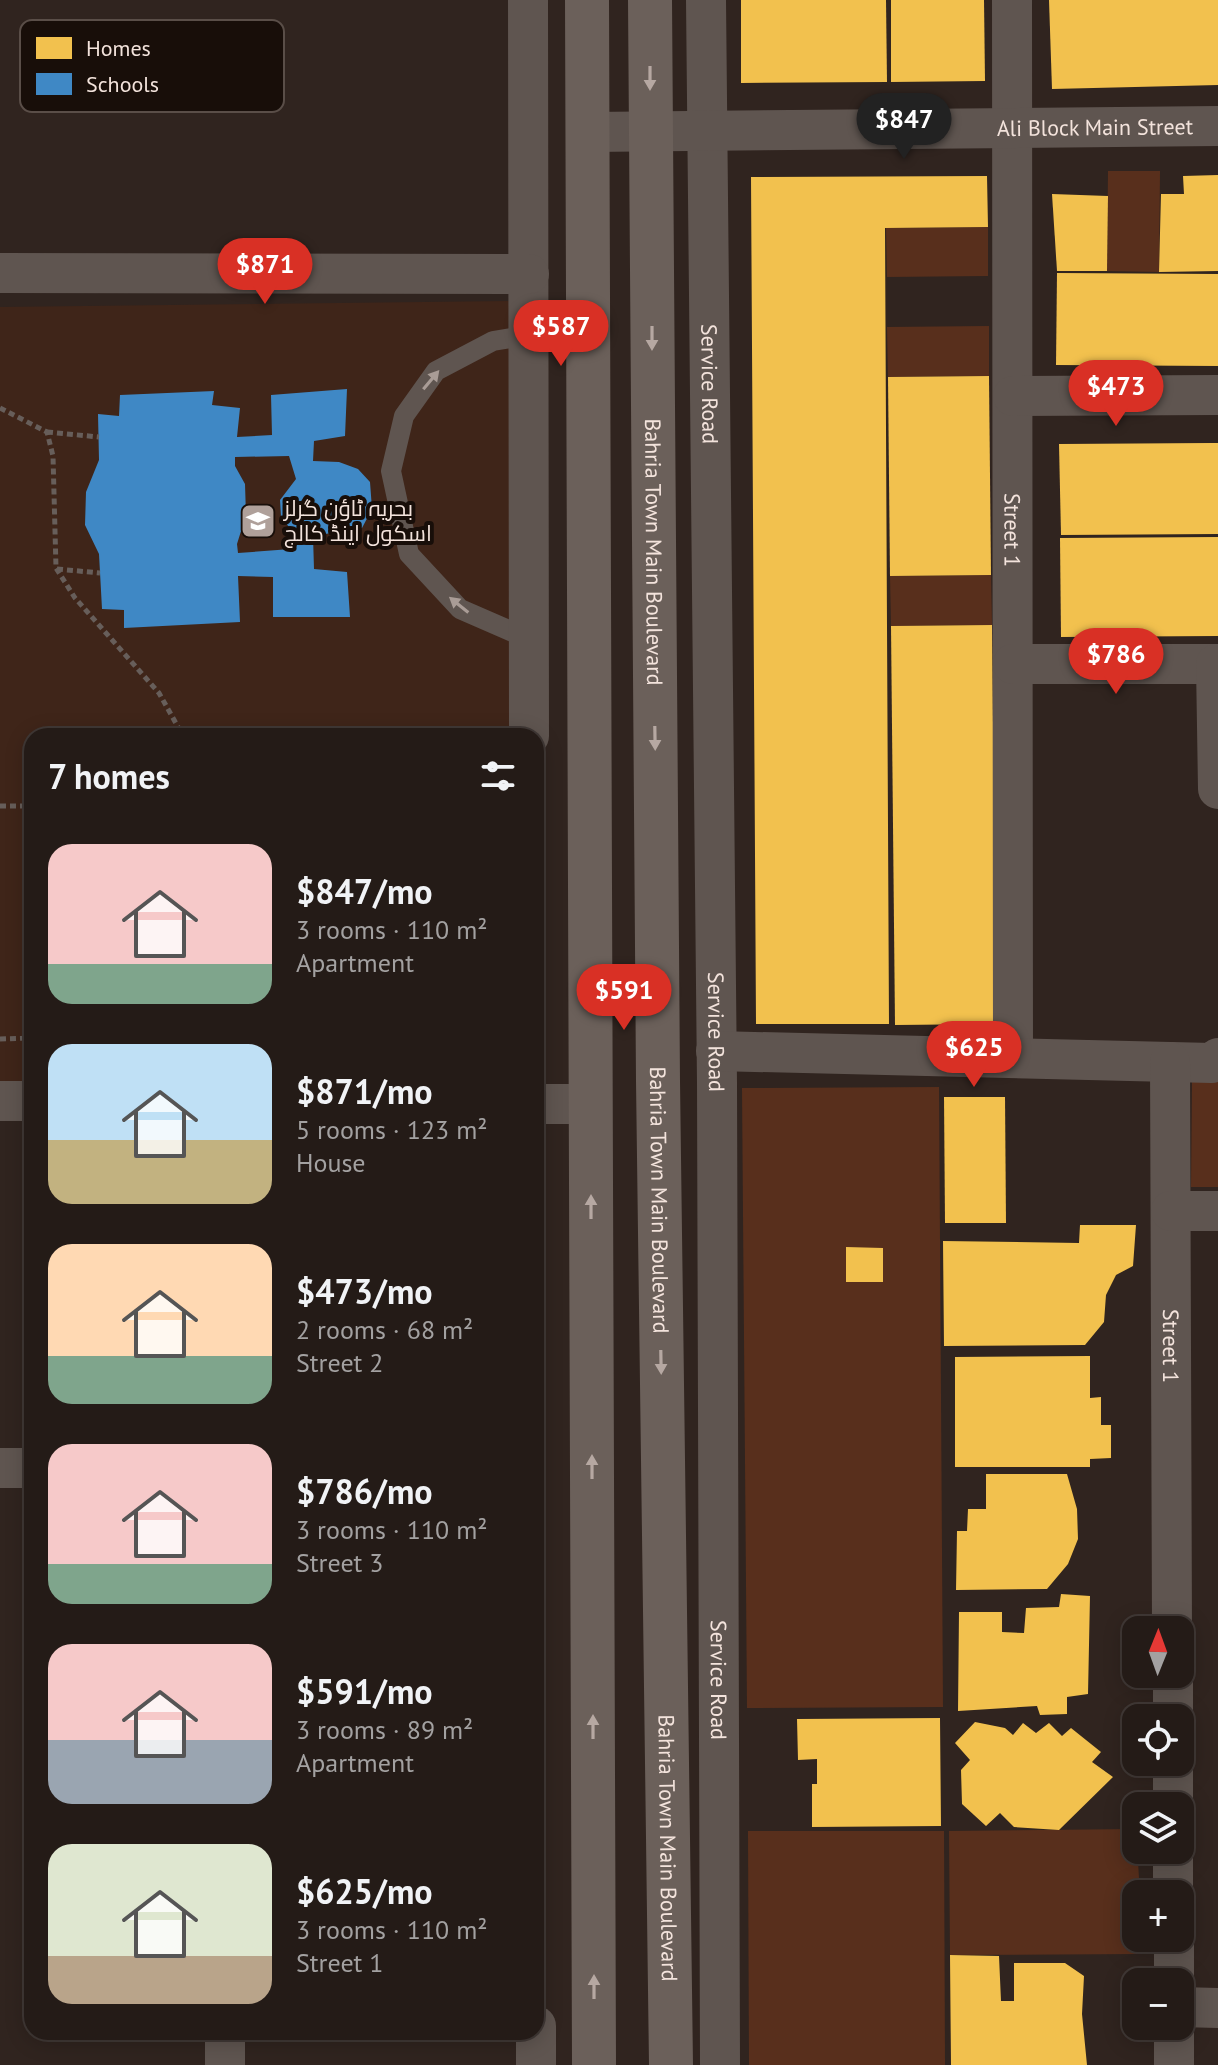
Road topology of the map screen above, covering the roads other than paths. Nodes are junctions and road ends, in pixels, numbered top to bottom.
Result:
1 (528, 0) edge
2 (587, 0) edge
3 (650, 0) edge
4 (706, 0) edge
5 (1012, 0) edge
6 (1218, 126) edge
7 (1013, 128) junction
8 (707, 131) junction
9 (589, 132) junction
10 (651, 132) junction
11 (0, 273) edge
12 (529, 274) junction
13 (529, 341) junction
14 (1218, 395) edge
15 (1013, 396) junction
16 (529, 639) junction
17 (1013, 664) junction
18 (1217, 664) edge
19 (529, 728) edge
20 (1218, 789) edge
21 (1013, 1058) junction
22 (1218, 1058) edge
23 (1170, 1062) junction
24 (717, 1067) junction
25 (658, 1081) junction
26 (0, 1101) edge
27 (24, 1101) edge
28 (544, 1104) edge
29 (591, 1104) junction
30 (1171, 1211) junction
31 (1218, 1211) edge
32 (0, 1468) edge
33 (24, 1468) edge
34 (1172, 1616) edge
35 (1194, 2007) edge
36 (1218, 2008) edge
37 (225, 2040) edge
38 (536, 2040) edge
39 (1174, 2040) edge
40 (225, 2065) edge
41 (536, 2065) edge
42 (594, 2065) edge
43 (671, 2065) edge
44 (720, 2065) edge
45 (1174, 2065) edge

1 - 12 street
2 - 9 main road
3 -> 10 main road, Bahria Town Main Boulevard
4 - 8 street, Service Road
5 - 7 street, Street 1
6 - 7 street, Ali Block Main Street
7 - 8 street, Ali Block Main Street
7 - 15 street, Street 1
8 - 10 street, Ali Block Main Street
8 - 24 street, Service Road
9 - 10 street, Ali Block Main Street
9 - 29 main road
10 -> 25 main road, Bahria Town Main Boulevard
11 - 12 street
12 - 13 street
13 - 16 street
16 -> 13 lane
14 - 15 street
15 - 17 street, Street 1
16 - 19 street
17 - 18 street
17 - 21 street, Street 1
18 - 20 street
21 - 23 street
21 - 24 street
22 - 23 street
23 - 30 street, Street 1
24 - 25 street
24 - 44 street, Service Road
25 -> 43 main road, Bahria Town Main Boulevard
26 - 27 street
28 - 29 street
42 -> 29 main road
30 - 31 street
30 - 34 street, Street 1
32 - 33 street
35 - 36 street
37 - 40 street
38 - 41 street
39 - 45 street

